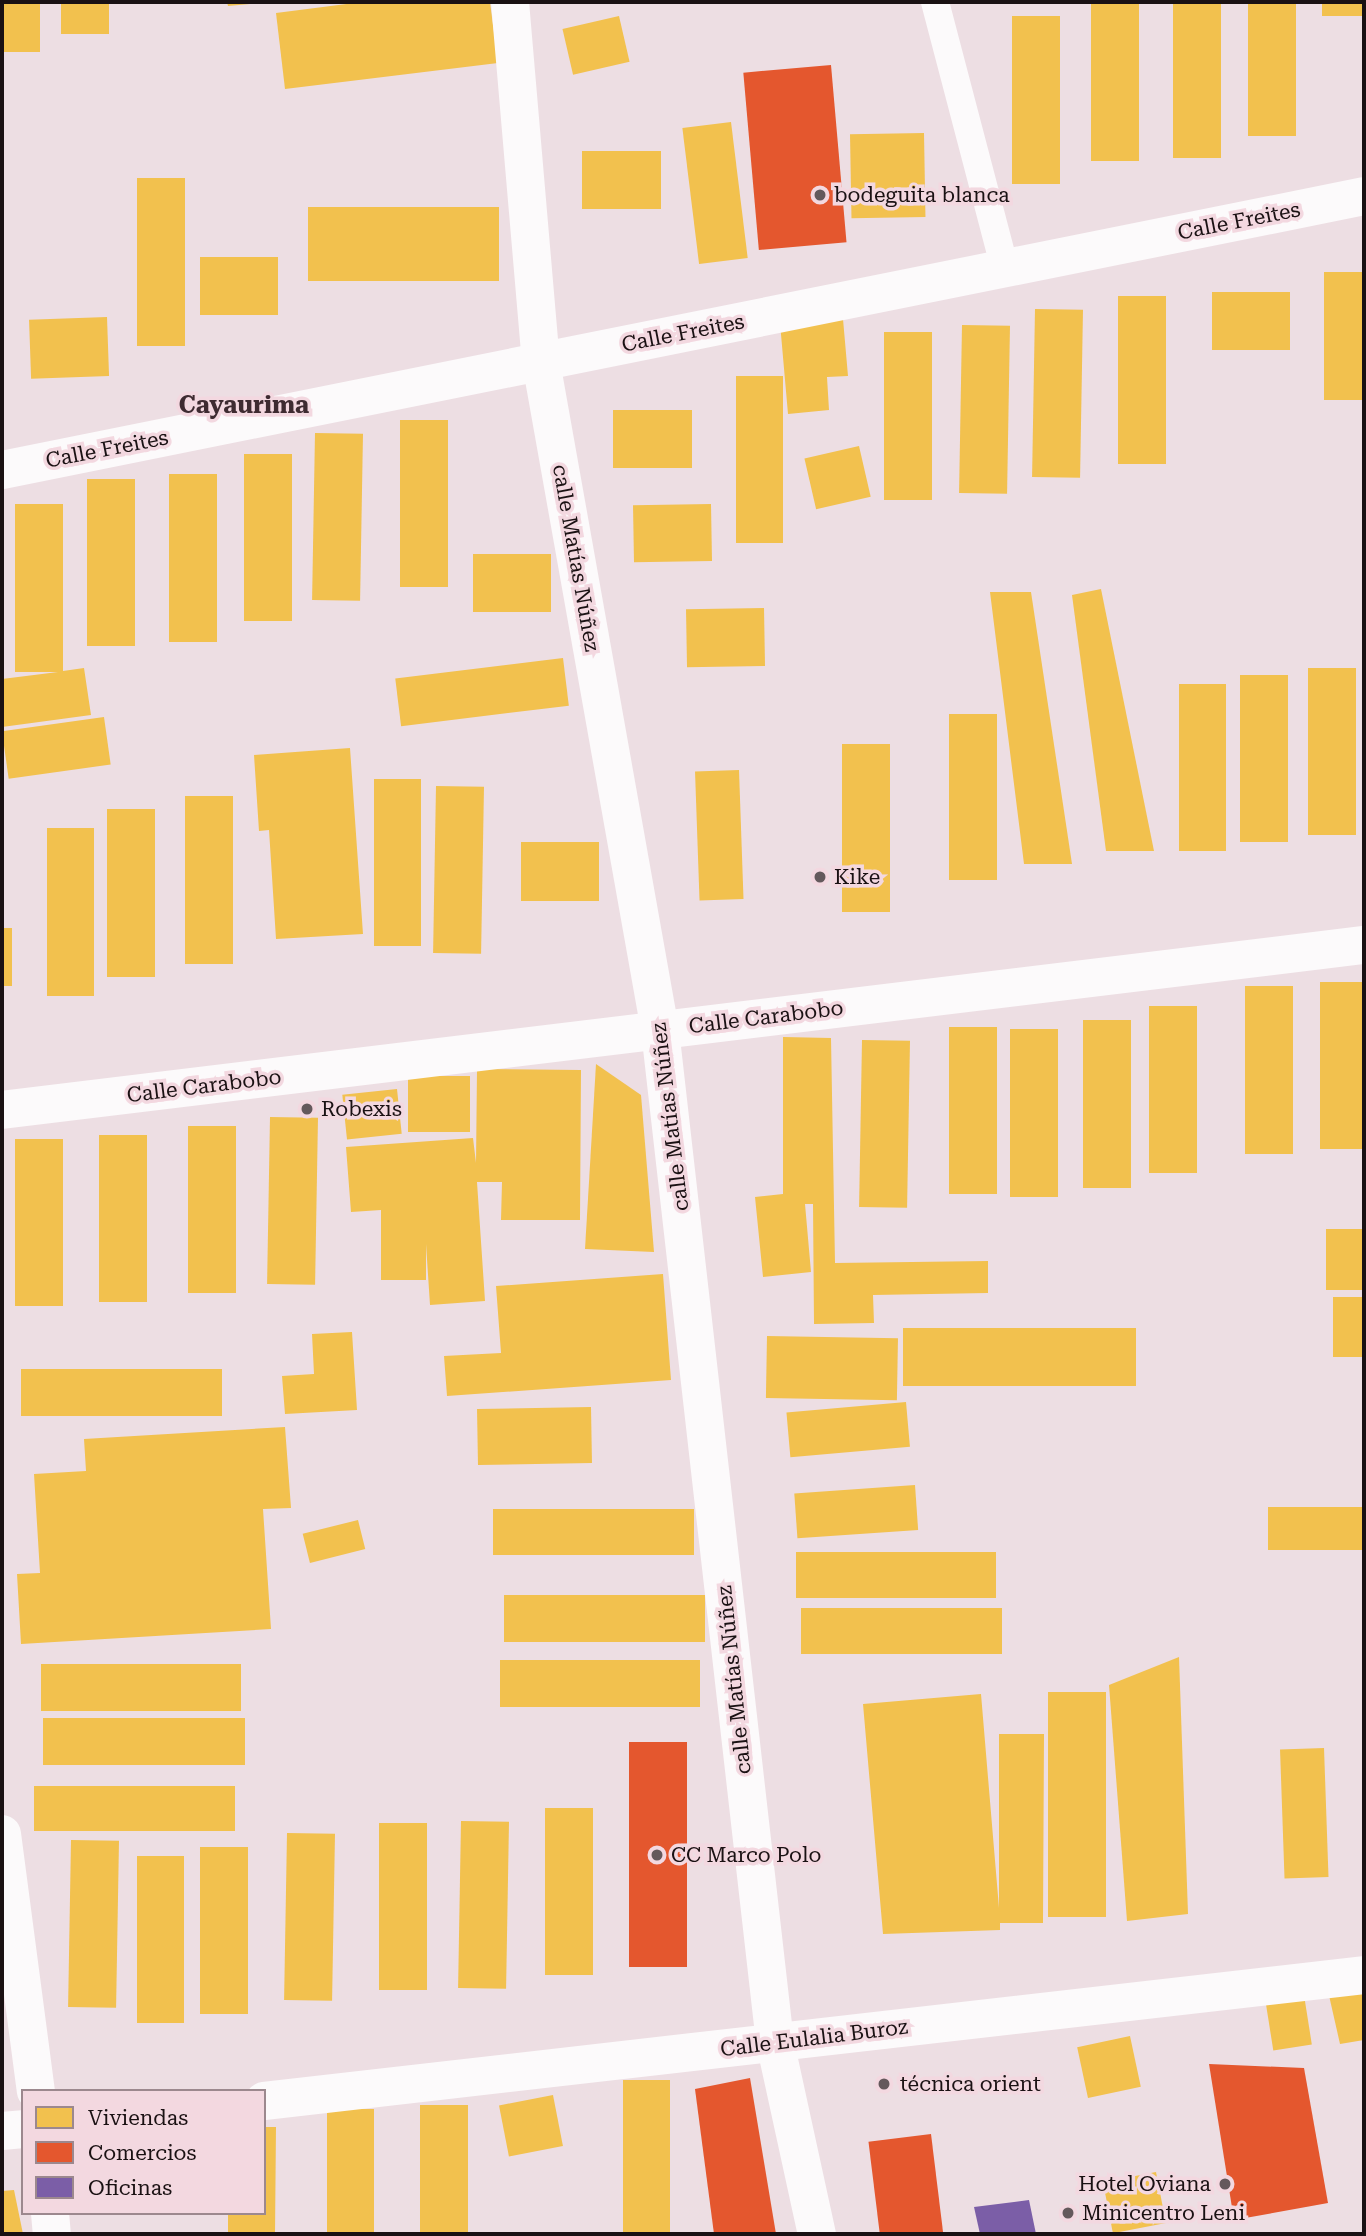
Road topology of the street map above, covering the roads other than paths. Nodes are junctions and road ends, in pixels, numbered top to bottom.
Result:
1 (510, 2) edge
2 (935, 2) edge
3 (1364, 196) edge
4 (1005, 268) junction
5 (541, 362) junction
6 (2, 470) edge
7 (1364, 945) edge
8 (660, 1030) junction
9 (2, 1110) edge
10 (2, 1834) edge
11 (1364, 1975) edge
12 (775, 2042) junction
13 (36, 2089) edge
14 (266, 2101) edge
15 (21, 2129) edge
16 (2, 2131) edge
17 (50, 2215) edge
18 (52, 2234) edge
19 (817, 2234) edge

1 - 5 street, calle Matías Núñez
2 - 4 lane
3 - 4 street, Calle Freites
4 - 5 street, Calle Freites
5 - 6 street, Calle Freites
5 - 8 street, calle Matías Núñez
7 - 8 street, Calle Carabobo
8 - 9 street, Calle Carabobo
8 - 12 street, calle Matías Núñez
10 - 13 street
11 - 12 street, Calle Eulalia Buroz
12 - 14 street, Calle Eulalia Buroz
12 - 19 street, calle Matías Núñez
15 - 16 street
17 - 18 street

